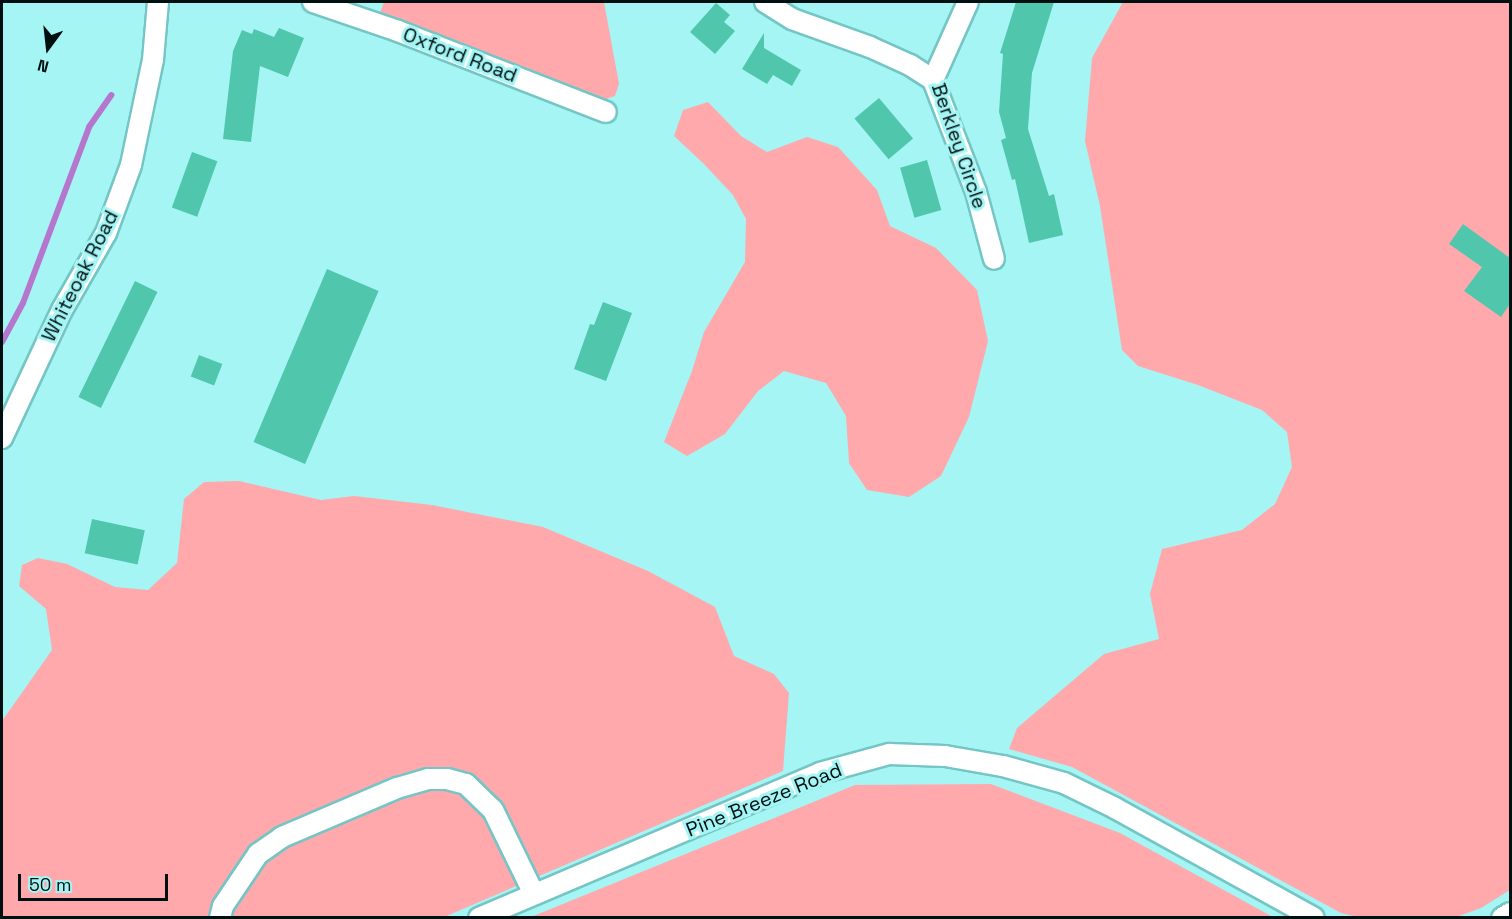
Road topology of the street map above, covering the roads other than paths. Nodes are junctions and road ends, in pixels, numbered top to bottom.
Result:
1 (158, 2) edge
2 (313, 2) edge
3 (765, 2) edge
4 (968, 2) edge
5 (933, 80) junction
6 (606, 112) dead end
7 (994, 259) dead end
8 (2, 438) edge
9 (534, 894) junction
10 (1510, 913) edge
11 (220, 918) edge
12 (479, 918) edge
13 (1314, 918) edge
14 (1502, 918) edge

1 - 8 street, Whiteoak Road
2 - 6 street, Oxford Road
3 - 5 street
4 - 5 street, Berkley Circle
5 - 7 street, Berkley Circle
9 - 11 street
9 - 12 street, Pine Breeze Road
9 - 13 street, Pine Breeze Road
10 - 14 street

